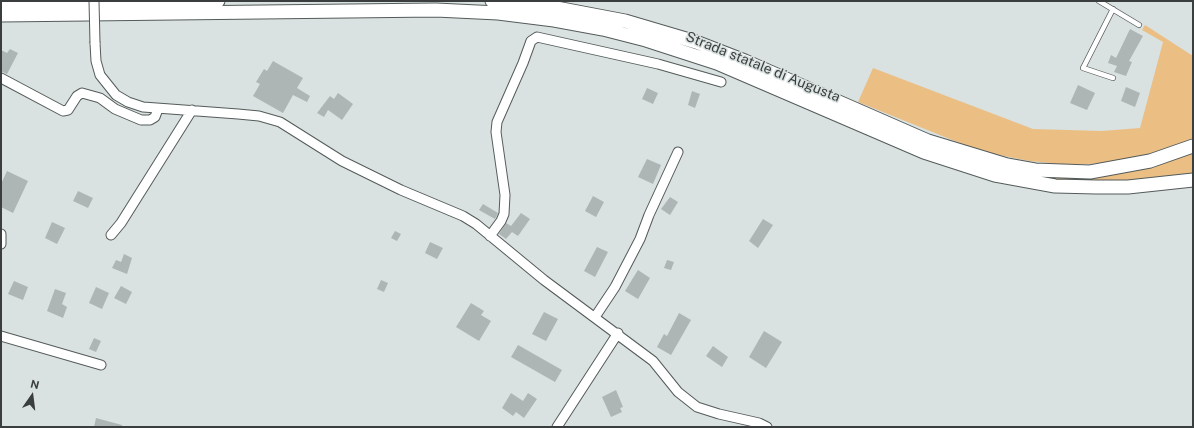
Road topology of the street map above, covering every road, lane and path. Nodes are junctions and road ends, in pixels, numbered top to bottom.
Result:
1 (94, 1) edge
2 (218, 1) edge
3 (492, 1) edge
4 (1100, 1) edge
5 (1, 4) edge
6 (1113, 9) junction
7 (1, 15) edge
8 (1139, 24) dead end
9 (1, 78) edge
10 (1113, 78) dead end
11 (721, 82) dead end
12 (158, 109) junction
13 (192, 110) junction
14 (1193, 146) edge
15 (678, 152) dead end
16 (1193, 180) edge
17 (1, 234) edge
18 (111, 236) dead end
19 (490, 236) junction
20 (1, 244) edge
21 (595, 317) junction
22 (618, 333) junction
23 (1, 336) edge
24 (101, 365) dead end
25 (557, 427) edge
26 (767, 427) edge

1 - 12 street, bridge
2 - 5 main road
3 - 14 main road, Strada statale di Augusta
4 - 6 lane
6 - 8 lane
6 - 10 lane
7 - 16 main road, Strada statale di Augusta
9 - 12 street
11 - 19 street
12 - 13 street
13 - 18 street
13 - 19 street
15 - 21 street
17 - 20 street
19 - 21 street
21 - 22 street
22 - 25 street
22 - 26 street
23 - 24 street

